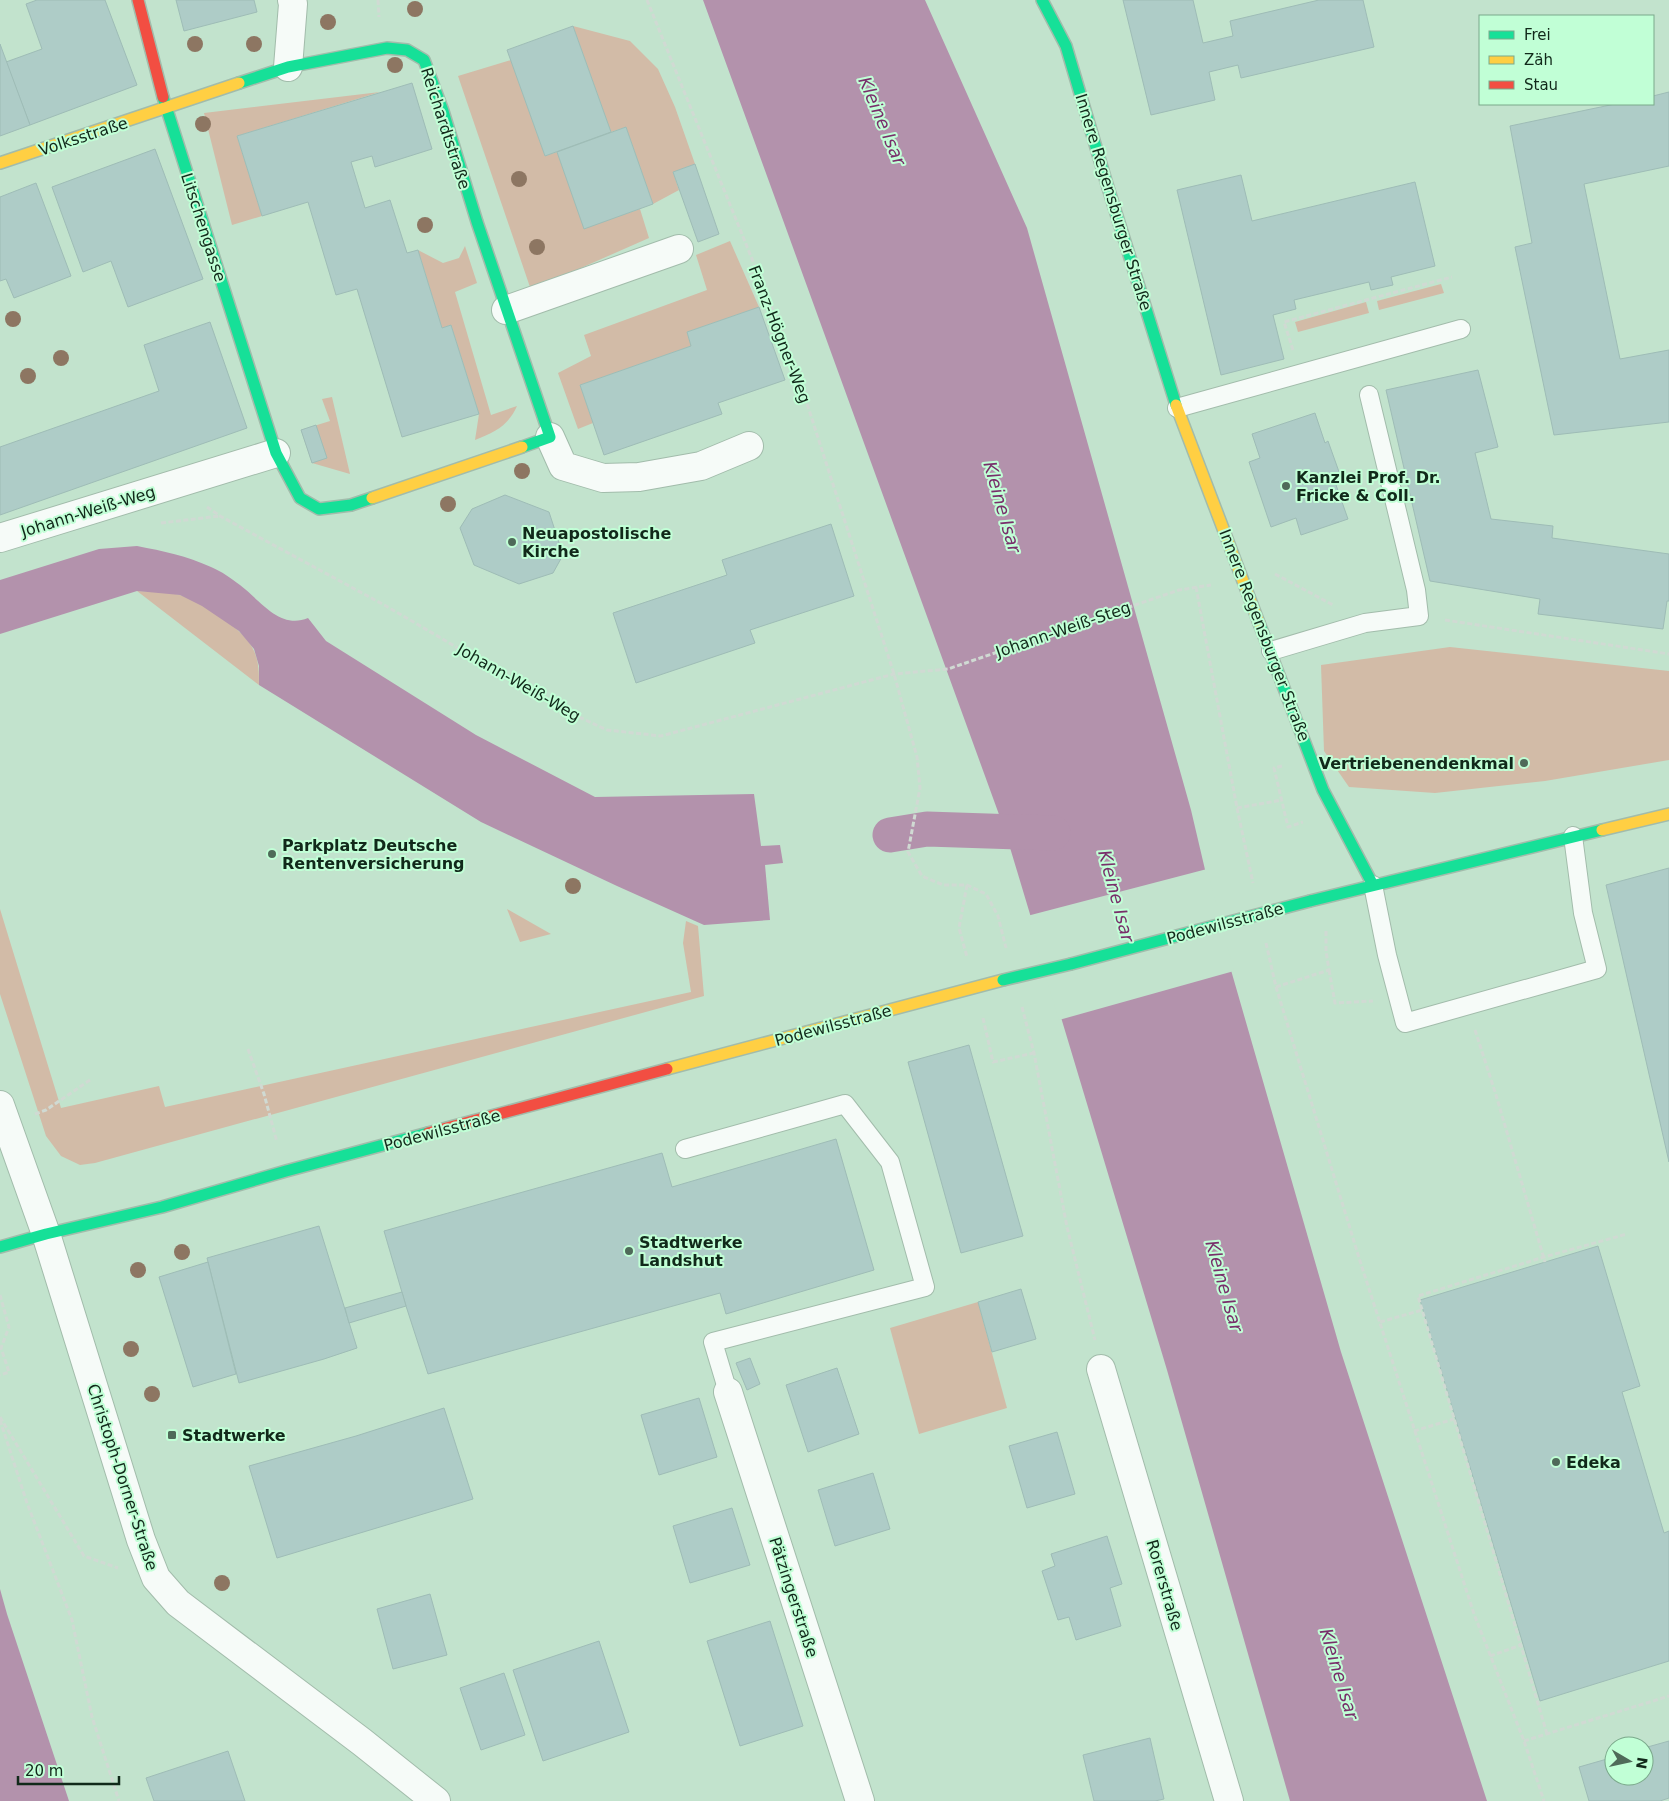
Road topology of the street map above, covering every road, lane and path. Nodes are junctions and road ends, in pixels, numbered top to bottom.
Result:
1 (138, 0) edge
2 (292, 0) edge
3 (648, 0) edge
4 (1042, 0) edge
5 (288, 67) junction
6 (166, 109) junction
7 (0, 163) edge
8 (679, 249) dead end
9 (1452, 277) dead end
10 (506, 310) junction
11 (1461, 329) dead end
12 (1301, 374) junction
13 (1369, 395) dead end
14 (1177, 408) junction
15 (550, 437) junction
16 (749, 446) dead end
17 (276, 453) junction
18 (177, 484) junction
19 (0, 538) edge
20 (1242, 580) junction
21 (1196, 587) dead end
22 (1179, 590) dead end
23 (1419, 616) junction
24 (1365, 623) junction
25 (1271, 651) junction
26 (1669, 654) edge
27 (948, 669) joint
28 (894, 674) junction
29 (1274, 768) dead end
30 (1282, 800) junction
31 (1236, 808) junction
32 (1669, 814) edge
33 (1288, 827) dead end
34 (1573, 836) junction
35 (1253, 884) dead end
36 (967, 885) junction
37 (1373, 885) junction
38 (1266, 940) dead end
39 (963, 942) dead end
40 (1326, 951) dead end
41 (1008, 952) dead end
42 (1329, 970) junction
43 (1276, 988) junction
44 (1020, 998) dead end
45 (1398, 999) junction
46 (1467, 1005) junction
47 (986, 1029) dead end
48 (248, 1050) dead end
49 (1034, 1053) junction
50 (90, 1080) dead end
51 (3, 1114) edge
52 (685, 1149) dead end
53 (286, 1171) junction
54 (46, 1234) junction
55 (1627, 1234) dead end
56 (0, 1247) edge
57 (1545, 1260) junction
58 (0, 1295) edge
59 (1422, 1310) junction
60 (1380, 1322) junction
61 (1101, 1369) joint
62 (0, 1375) edge
63 (728, 1392) joint
64 (0, 1418) edge
65 (1454, 1419) junction
66 (1414, 1431) junction
67 (148, 1562) junction
68 (1521, 1645) junction
69 (1490, 1656) junction
70 (1669, 1696) edge
71 (1546, 1734) junction
72 (1524, 1741) junction
73 (119, 1801) edge
74 (436, 1801) edge
75 (860, 1801) edge
76 (1229, 1801) edge
77 (1544, 1801) edge

1 - 6 street, Litschengasse
2 - 5 street
3 - 28 path, Franz-Högner-Weg
4 - 14 street, Innere Regensburger Straße
5 - 6 street, Reichardtstraße
5 - 10 street, Reichardtstraße
6 - 7 street, Volksstraße
6 - 17 street, Litschengasse
8 - 10 street
9 - 12 path
10 - 15 street, Reichardtstraße
11 - 12 lane
12 - 14 lane
13 - 23 lane
14 - 20 street, Innere Regensburger Straße
15 - 16 street, Reichardtstraße
15 - 17 street
17 - 18 street, Johann-Weiß-Weg
18 - 19 street, Johann-Weiß-Weg
18 - 28 path, Johann-Weiß-Weg
20 - 24 path
20 - 25 street, Innere Regensburger Straße
21 - 31 path
22 - 27 path, Johann-Weiß-Steg
23 - 24 lane
23 - 26 path
24 - 25 lane
25 - 37 street, Innere Regensburger Straße
27 - 28 path, Johann-Weiß-Weg
28 - 36 path, Franz-Högner-Weg
29 - 30 path
30 - 31 path
30 - 33 path
31 - 35 path
32 - 34 street, Podewilsstraße
34 - 37 street, Podewilsstraße
34 - 46 lane
36 - 39 path
36 - 41 path
37 - 45 lane
37 - 53 street, Podewilsstraße, bridge
38 - 43 path
40 - 42 path
42 - 43 path
42 - 45 path
43 - 60 path
44 - 49 path
45 - 46 lane
46 - 57 path
47 - 49 path
48 - 53 path
49 - 61 path
50 - 51 path
51 - 54 street, Christoph-Dorner-Straße
52 - 63 lane
53 - 54 street, Podewilsstraße
54 - 56 street, Podewilsstraße
54 - 67 street, Christoph-Dorner-Straße
55 - 57 path
57 - 59 path
58 - 62 path
59 - 60 path
59 - 65 path
60 - 66 path
61 - 76 street, Rorerstraße
63 - 75 street, Pätzingerstraße
64 - 67 path
64 - 73 path
65 - 66 path
65 - 68 path
66 - 69 path
67 - 74 street, Christoph-Dorner-Straße
68 - 69 path
68 - 71 path
69 - 72 path
70 - 71 path
71 - 72 path
72 - 77 path

